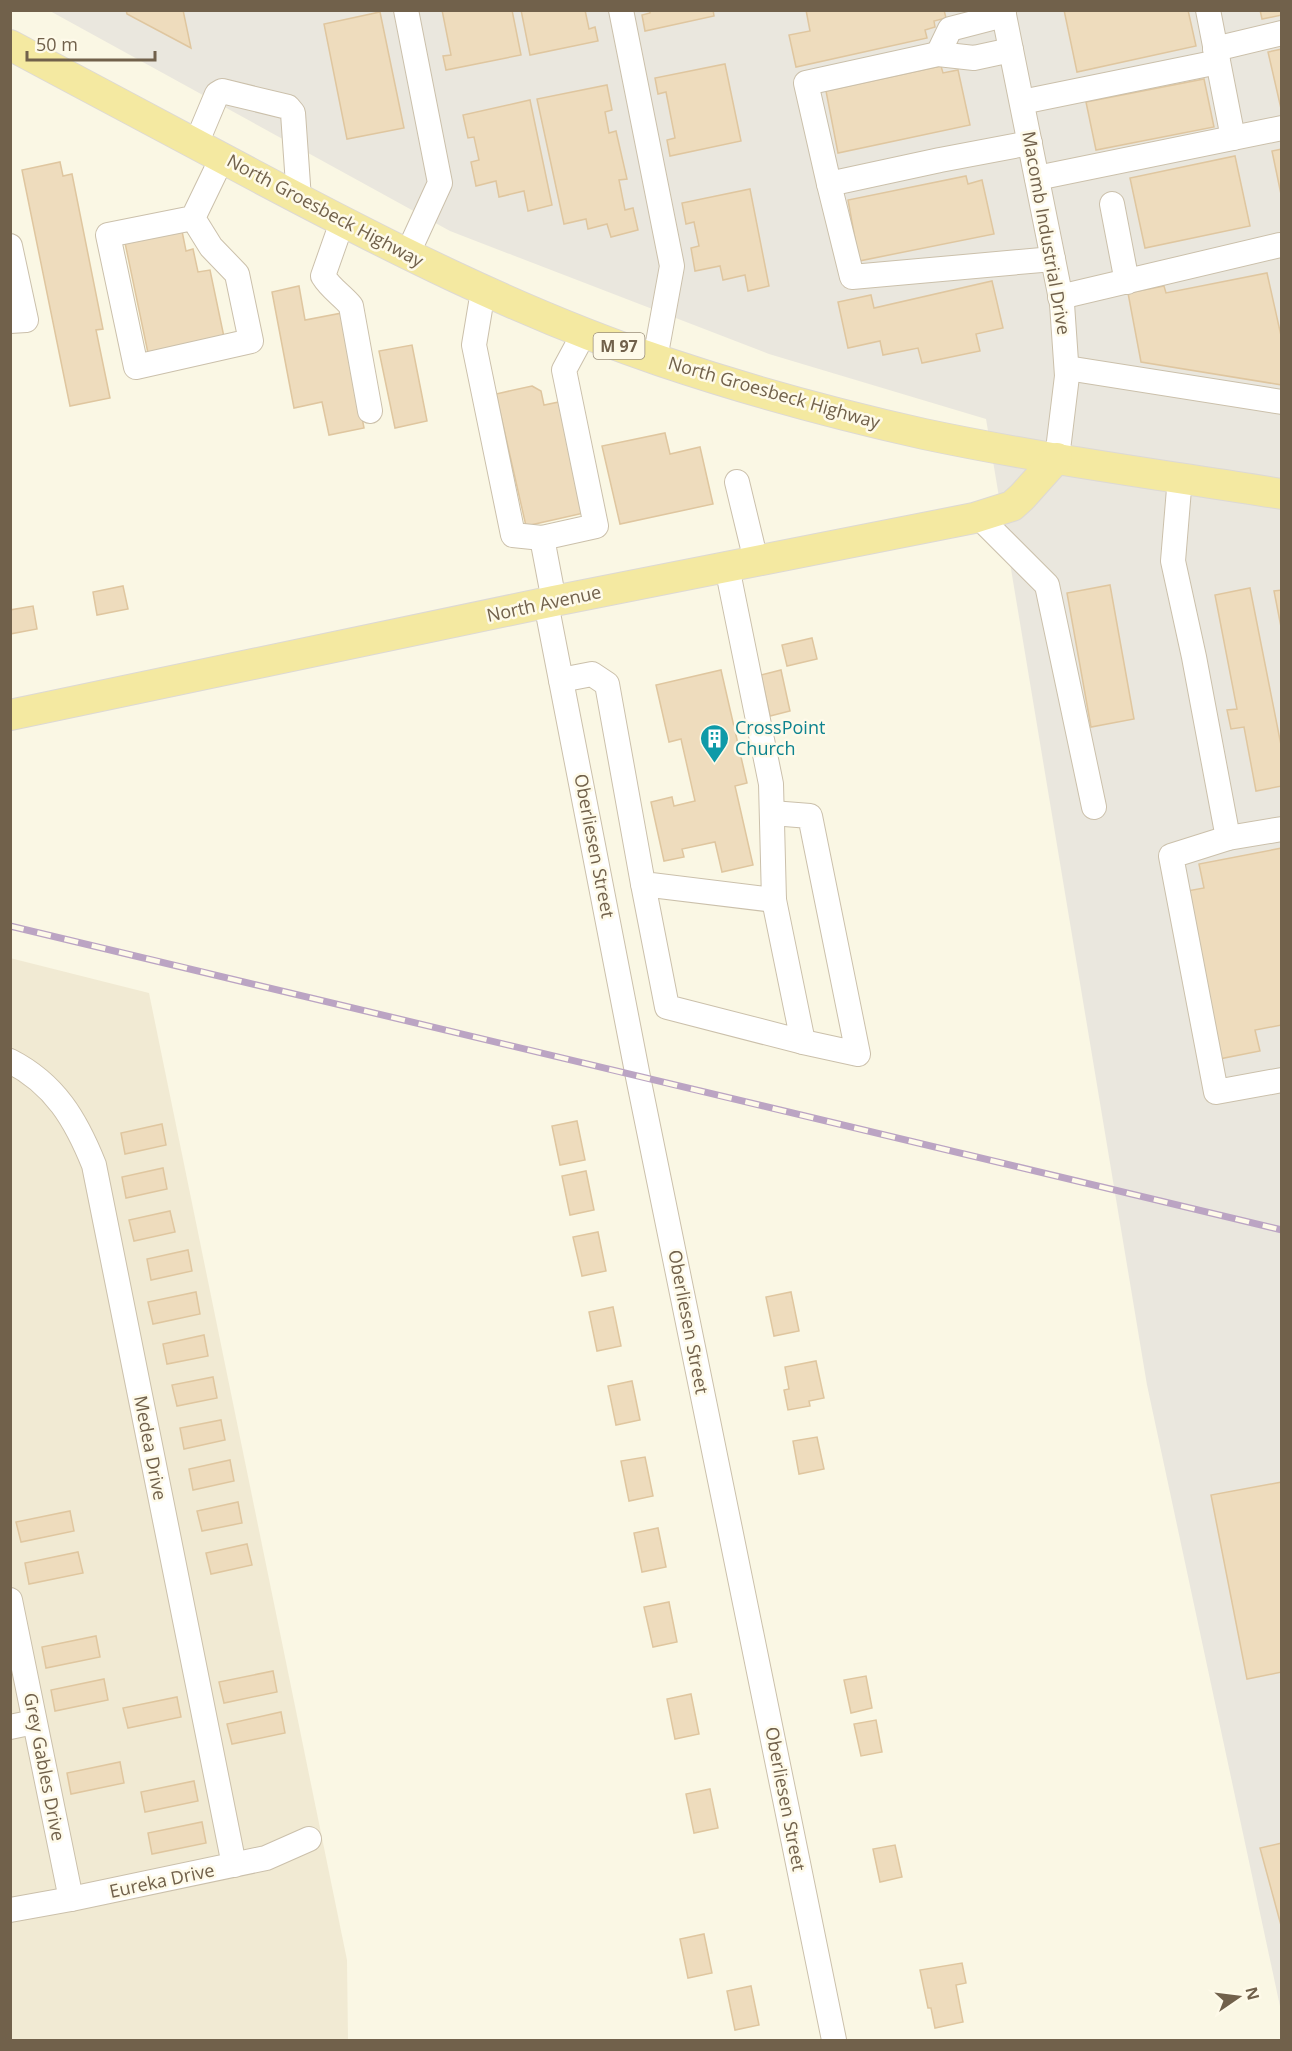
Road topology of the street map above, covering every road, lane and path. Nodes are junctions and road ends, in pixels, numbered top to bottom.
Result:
1 (406, 10) edge
2 (621, 10) edge
3 (1208, 10) edge
4 (1003, 13) edge
5 (1281, 33) edge
6 (11, 46) edge
7 (1011, 50) junction
8 (938, 54) junction
9 (1217, 55) junction
10 (1022, 102) junction
11 (1281, 128) edge
12 (1233, 138) junction
13 (1030, 143) junction
14 (209, 151) junction
15 (1037, 178) junction
16 (828, 184) junction
17 (299, 199) junction
18 (1112, 204) dead end
19 (193, 218) junction
20 (342, 222) junction
21 (10, 246) edge
22 (1281, 247) edge
23 (407, 255) junction
24 (1053, 259) junction
25 (1127, 282) junction
26 (483, 291) junction
27 (1060, 297) junction
28 (10, 321) edge
29 (584, 333) junction
30 (655, 359) junction
31 (1067, 368) junction
32 (1281, 402) edge
33 (370, 411) dead end
34 (1057, 458) junction
35 (1180, 477) junction
36 (737, 482) dead end
37 (1281, 494) edge
38 (979, 517) junction
39 (542, 538) junction
40 (741, 564) junction
41 (550, 602) junction
42 (561, 680) junction
43 (10, 715) edge
44 (1094, 807) dead end
45 (772, 813) junction
46 (1281, 830) edge
47 (1228, 838) junction
48 (643, 884) junction
49 (774, 900) junction
50 (803, 1042) junction
51 (10, 1061) edge
52 (1281, 1080) edge
53 (10, 1600) edge
54 (34, 1722) junction
55 (10, 1727) edge
56 (309, 1839) dead end
57 (234, 1865) junction
58 (70, 1899) junction
59 (10, 1910) edge
60 (834, 2040) edge

1 - 23 street
2 - 30 street
3 - 9 street
4 - 7 street, Macomb Industrial Drive
4 - 8 street
5 - 9 street
6 - 14 main road, North Groesbeck Highway / M 97
7 - 8 street
7 - 10 street, Macomb Industrial Drive
8 - 16 street
9 - 10 street
9 - 12 street
10 - 13 street, Macomb Industrial Drive
11 - 12 street
12 - 15 street
13 - 15 street, Macomb Industrial Drive
13 - 16 street
14 - 17 main road, North Groesbeck Highway / M 97
14 - 17 street
14 - 19 street
15 - 24 street, Macomb Industrial Drive
16 - 24 street
17 - 20 main road, North Groesbeck Highway / M 97
18 - 25 street
19 - 19 street
20 - 23 main road, North Groesbeck Highway / M 97
20 - 33 street
21 - 28 street
22 - 25 street
23 - 26 main road, North Groesbeck Highway / M 97
24 - 27 street, Macomb Industrial Drive
25 - 27 street
26 - 29 main road, North Groesbeck Highway / M 97
26 - 39 street
27 - 31 street, Macomb Industrial Drive
29 - 30 main road, North Groesbeck Highway / M 97
29 - 39 street
30 - 34 main road, North Groesbeck Highway / M 97
31 - 32 street
31 - 34 street, Macomb Industrial Drive
34 - 35 main road, North Groesbeck Highway / M 97
34 - 38 main road, North Avenue
35 - 37 main road, North Groesbeck Highway / M 97
35 - 47 street
36 - 40 street
38 - 40 main road, North Avenue
38 - 44 street
39 - 41 street, Oberliesen Street
40 - 41 main road, North Avenue
40 - 45 street
41 - 42 street, Oberliesen Street
41 - 43 main road, North Avenue
42 - 48 street
42 - 60 street, Oberliesen Street
45 - 49 street
45 - 50 street
46 - 47 street
47 - 52 street
48 - 49 street
48 - 50 street
49 - 50 street
51 - 57 street, Medea Drive
53 - 54 street, Grey Gables Drive
54 - 55 street
54 - 58 street, Grey Gables Drive
56 - 57 street, Eureka Drive
57 - 58 street, Eureka Drive
58 - 59 street, Eureka Drive

